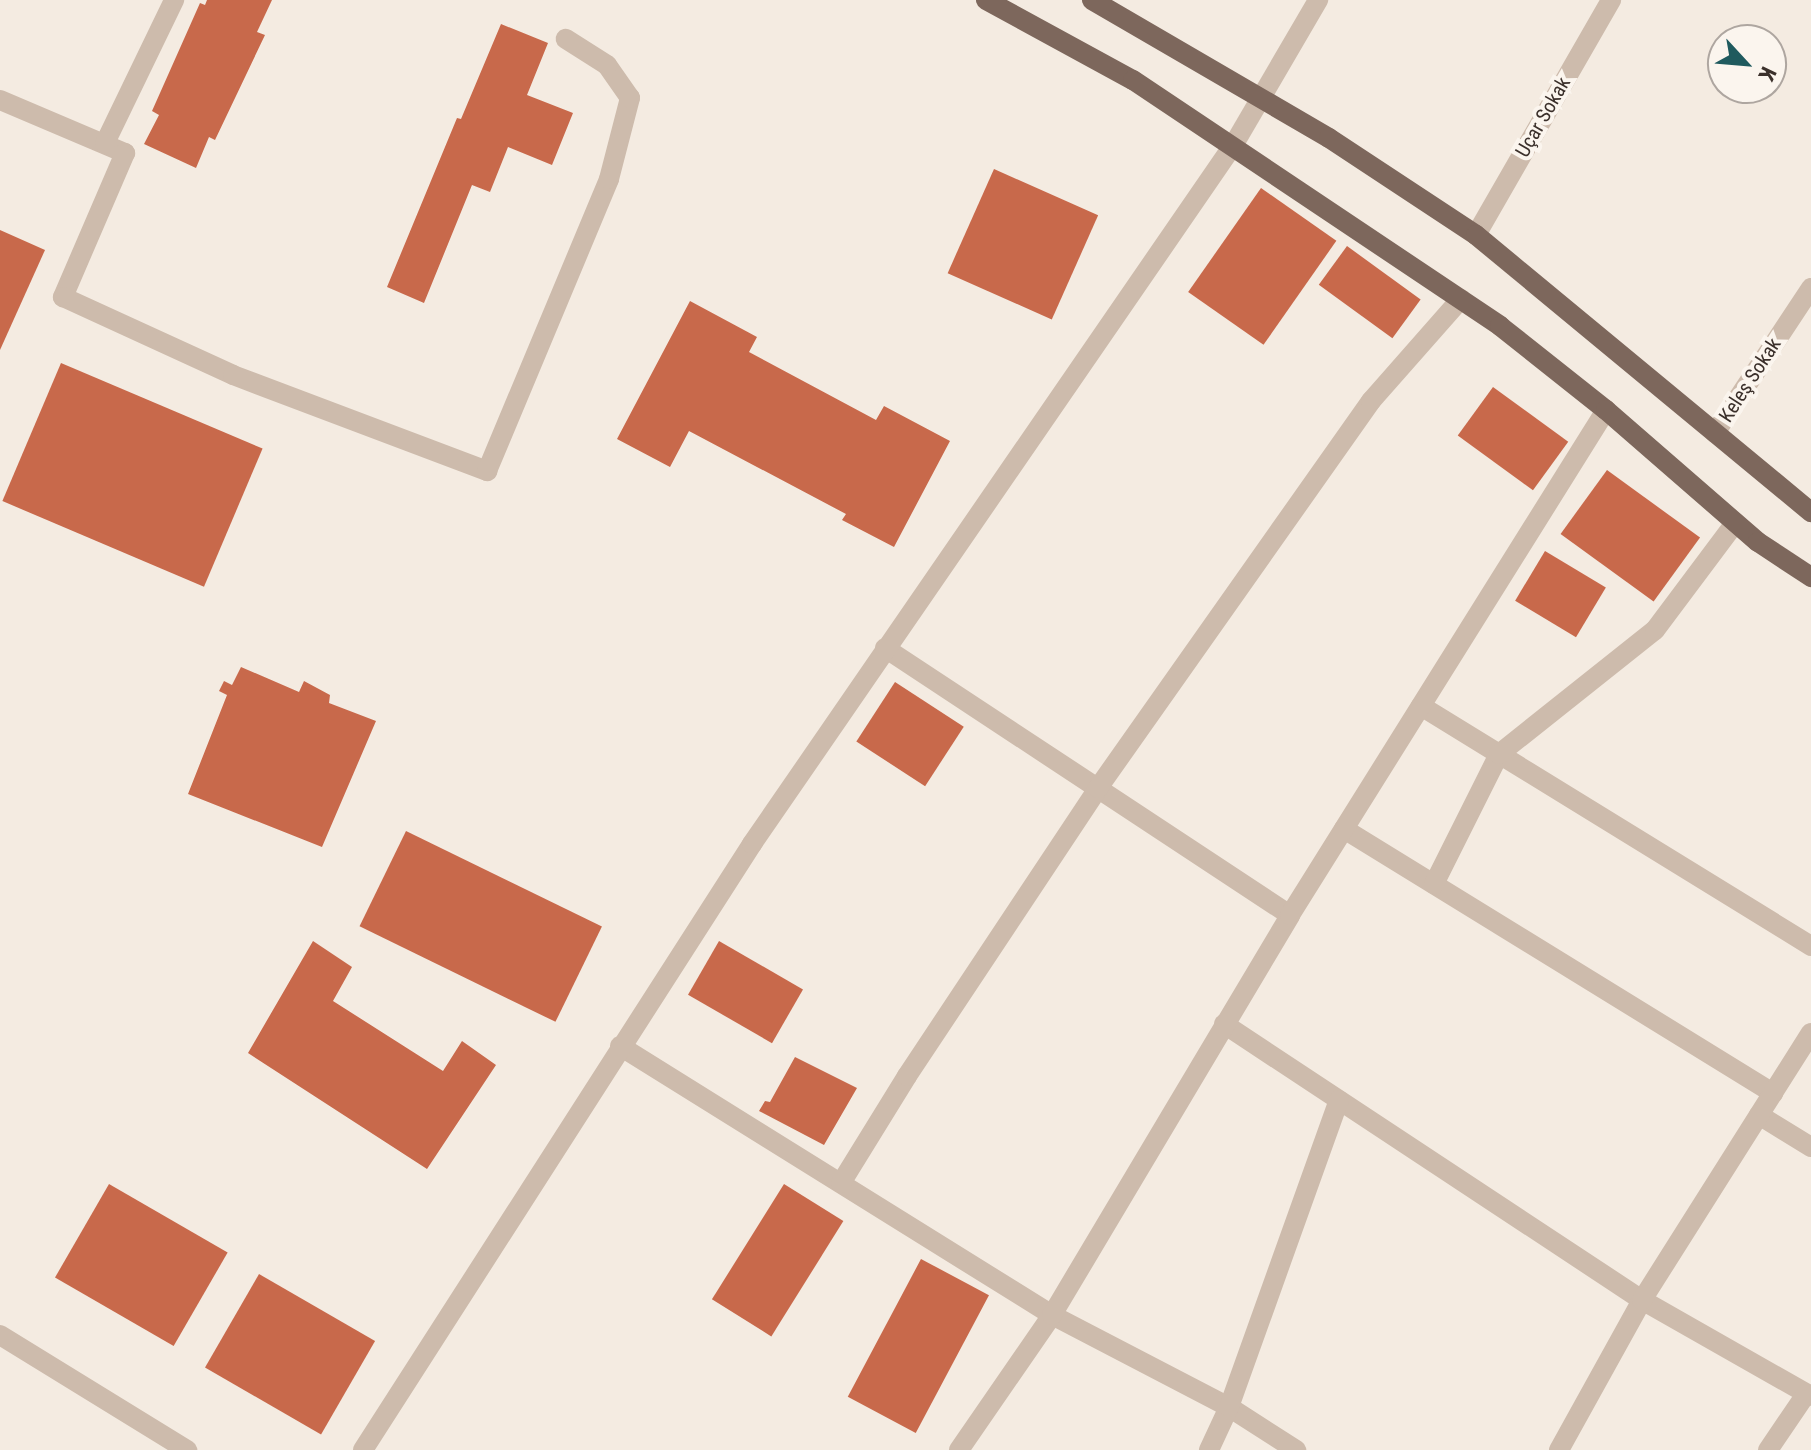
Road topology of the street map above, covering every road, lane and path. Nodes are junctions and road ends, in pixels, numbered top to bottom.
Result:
1 (174, 0) edge
2 (986, 0) edge
3 (1092, 0) edge
4 (1318, 0) edge
5 (1611, 0) edge
6 (566, 39) dead end
7 (1259, 97) junction
8 (0, 100) edge
9 (105, 143) junction
10 (1234, 144) junction
11 (1476, 235) junction
12 (1811, 288) edge
13 (1461, 299) junction
14 (1606, 410) junction
15 (1715, 433) junction
16 (1811, 512) edge
17 (1735, 523) junction
18 (1811, 577) edge
19 (885, 648) junction
20 (1421, 706) junction
21 (1499, 754) junction
22 (1098, 788) junction
23 (1344, 829) junction
24 (1434, 884) junction
25 (1290, 915) junction
26 (1811, 946) edge
27 (1224, 1024) junction
28 (1811, 1033) edge
29 (620, 1046) junction
30 (1773, 1093) junction
31 (1339, 1100) junction
32 (1759, 1115) junction
33 (1811, 1147) edge
34 (841, 1183) junction
35 (1642, 1300) junction
36 (1052, 1315) junction
37 (0, 1335) edge
38 (1809, 1395) edge
39 (1229, 1407) junction
40 (187, 1450) edge
41 (363, 1450) edge
42 (959, 1450) edge
43 (1209, 1450) edge
44 (1296, 1450) edge
45 (1559, 1450) edge
46 (1768, 1450) edge

1 - 9 street
2 - 10 main road
3 - 7 main road
4 - 7 street
5 - 11 street, Uçar Sokak
6 - 9 street
7 - 10 street
7 - 11 main road
8 - 9 street
10 - 13 main road
10 - 19 street
11 - 15 main road
12 - 15 street, Keleş Sokak
13 - 14 main road
13 - 22 street
14 - 17 main road
14 - 20 street
15 - 16 main road
17 - 18 main road
17 - 21 street
19 - 22 street
19 - 29 street
20 - 21 street
20 - 23 street
21 - 24 street
21 - 26 street
22 - 25 street
22 - 34 street
23 - 24 street
23 - 25 street
24 - 30 street
25 - 27 street
27 - 31 street
27 - 36 street
28 - 30 street
29 - 34 street
29 - 41 street
30 - 32 street
31 - 35 street
31 - 39 street
32 - 33 street
32 - 35 street
34 - 36 street
35 - 38 street
35 - 45 street
36 - 39 street
36 - 42 street
37 - 40 street
38 - 46 street
39 - 43 street
39 - 44 street

